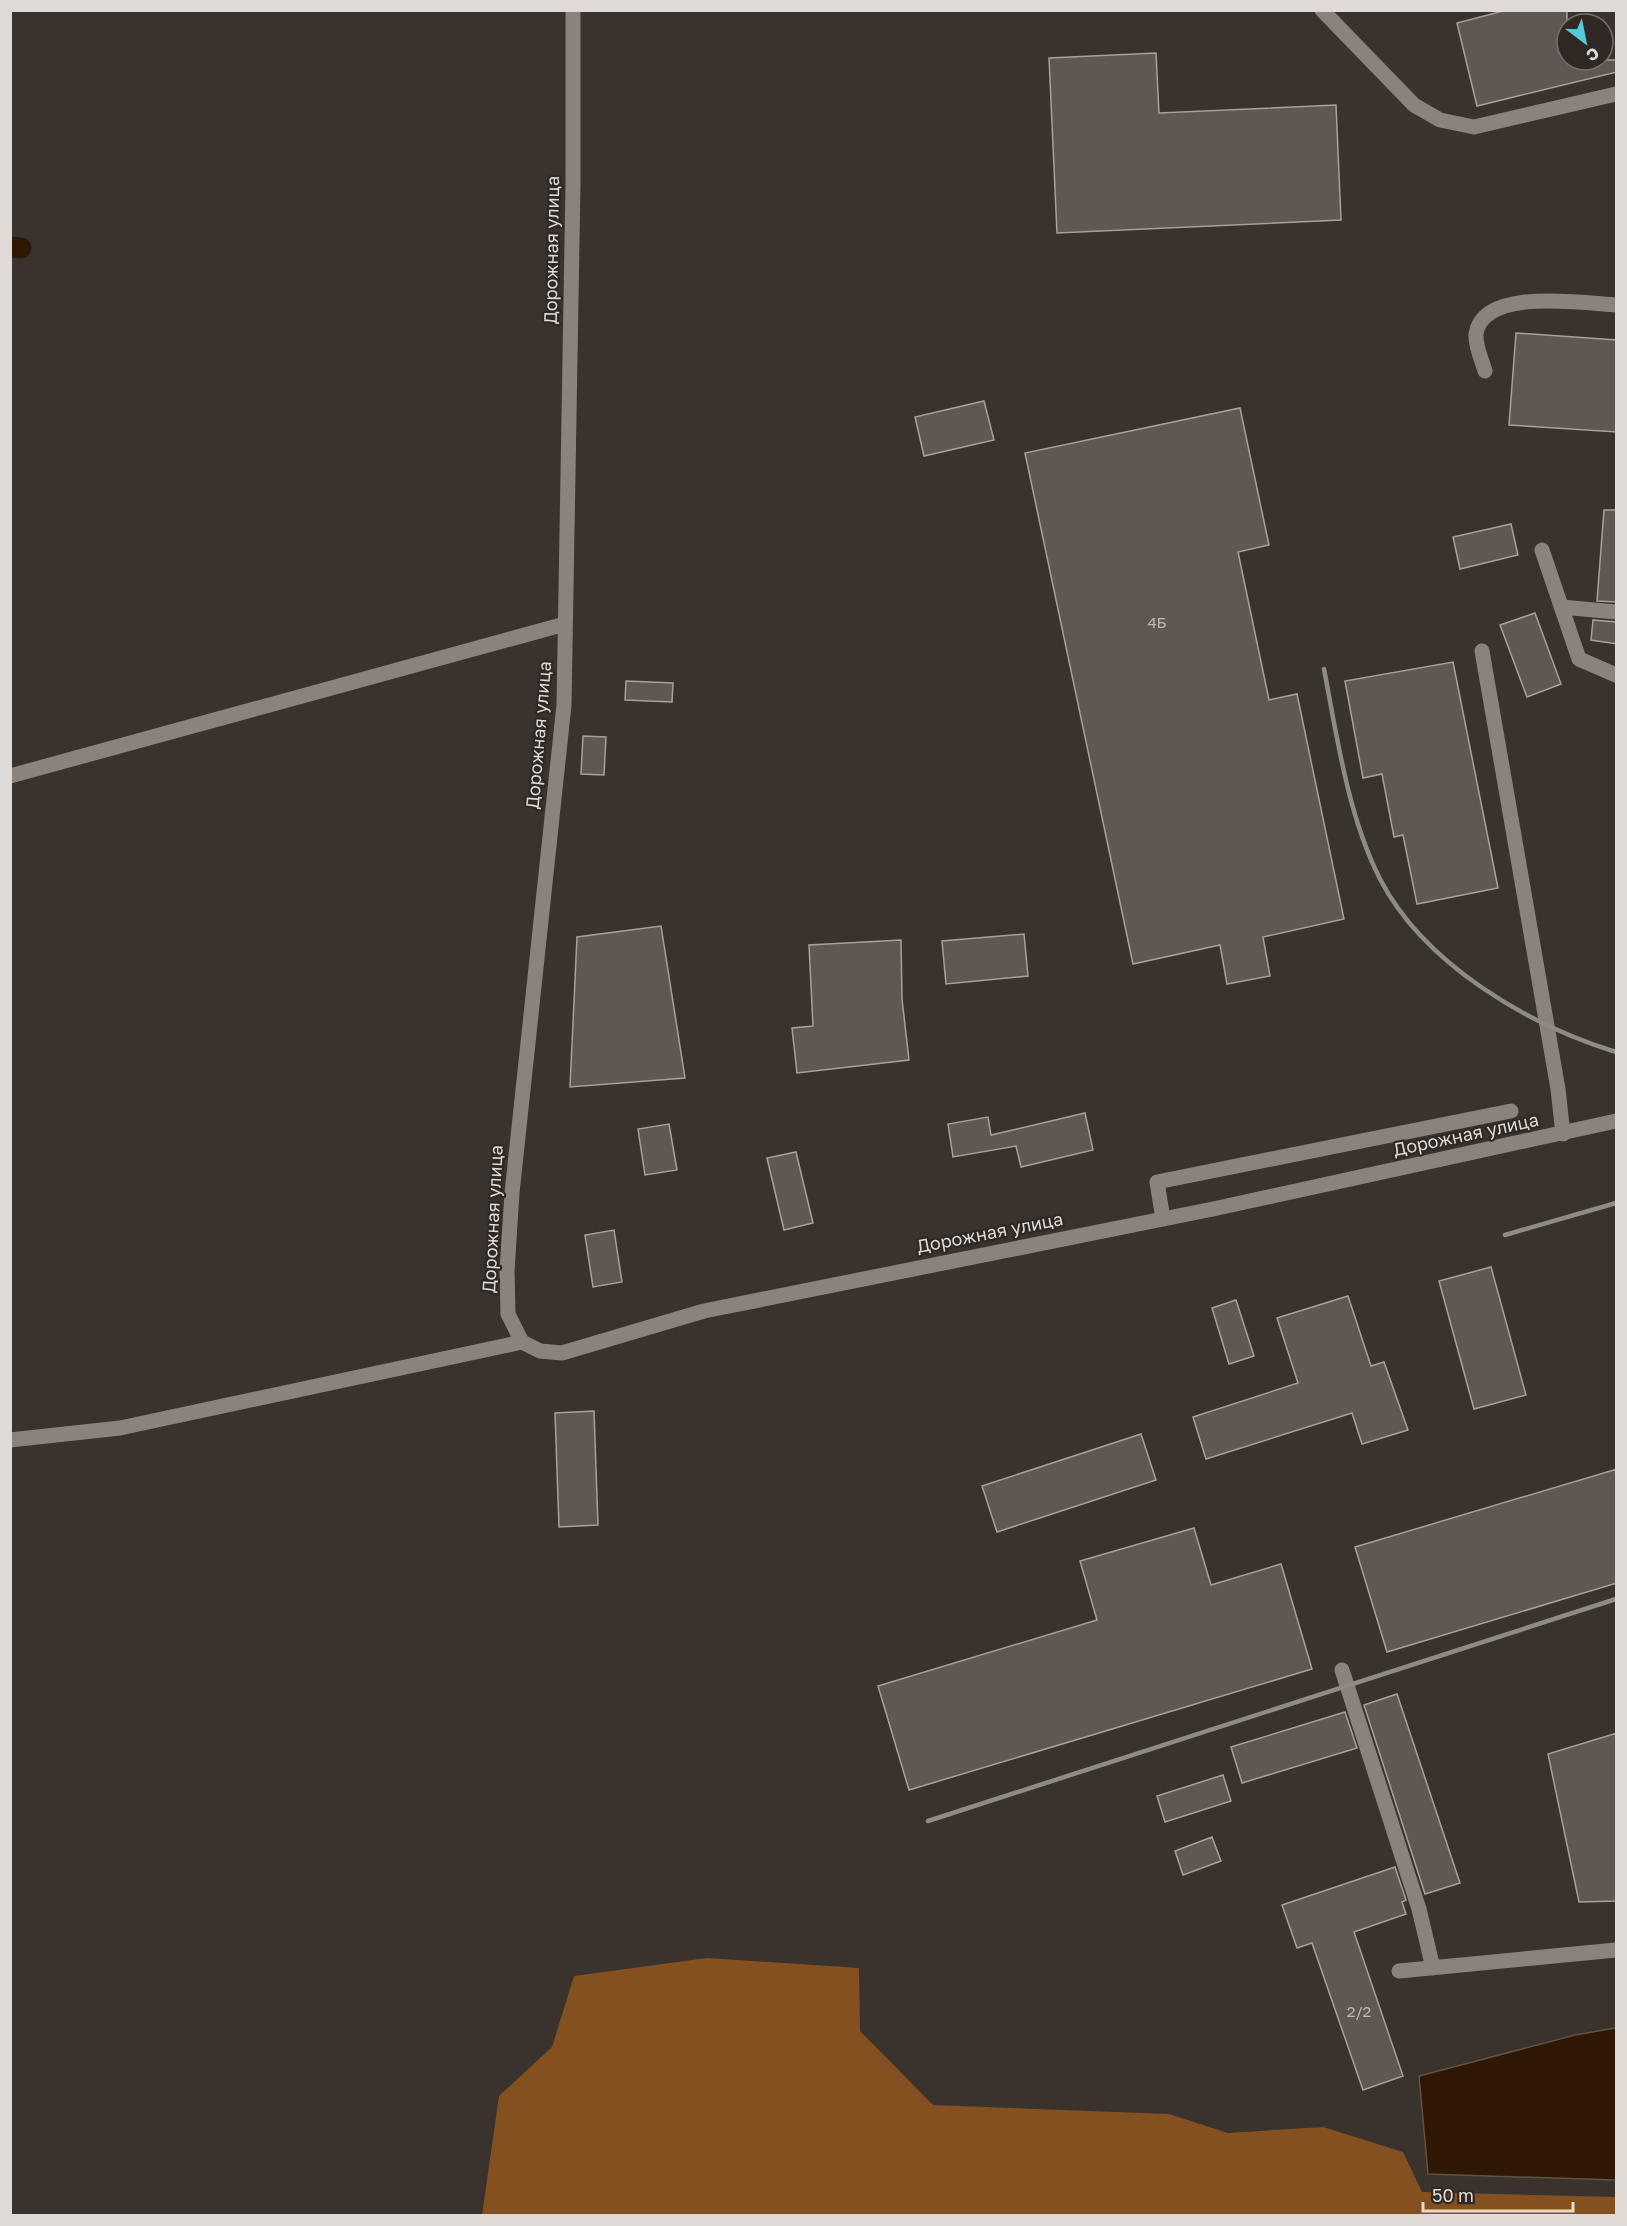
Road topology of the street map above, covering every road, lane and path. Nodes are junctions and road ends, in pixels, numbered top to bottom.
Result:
1 (573, 10) edge
2 (1344, 10) edge
3 (1324, 13) edge
4 (1617, 94) edge
5 (1617, 305) edge
6 (1485, 370) dead end
7 (1542, 550) dead end
8 (1561, 608) junction
9 (1617, 612) edge
10 (566, 624) junction
11 (1482, 651) dead end
12 (1617, 675) edge
13 (10, 776) edge
14 (1511, 1112) dead end
15 (1617, 1121) edge
16 (1563, 1134) junction
17 (1163, 1219) junction
18 (522, 1342) junction
19 (10, 1440) edge
20 (1342, 1670) dead end
21 (1617, 1950) edge
22 (1433, 1968) junction
23 (1399, 1971) dead end

1 - 10 street, Дорожная улица
2 - 3 street
3 - 4 street
5 - 6 street
7 - 8 street
8 - 9 street
8 - 12 street
10 - 13 street
10 - 18 street, Дорожная улица
11 - 16 street
14 - 17 street
15 - 16 street, Дорожная улица
16 - 17 street, Дорожная улица
17 - 18 street, Дорожная улица
18 - 19 street
20 - 22 street
21 - 22 street
22 - 23 street

